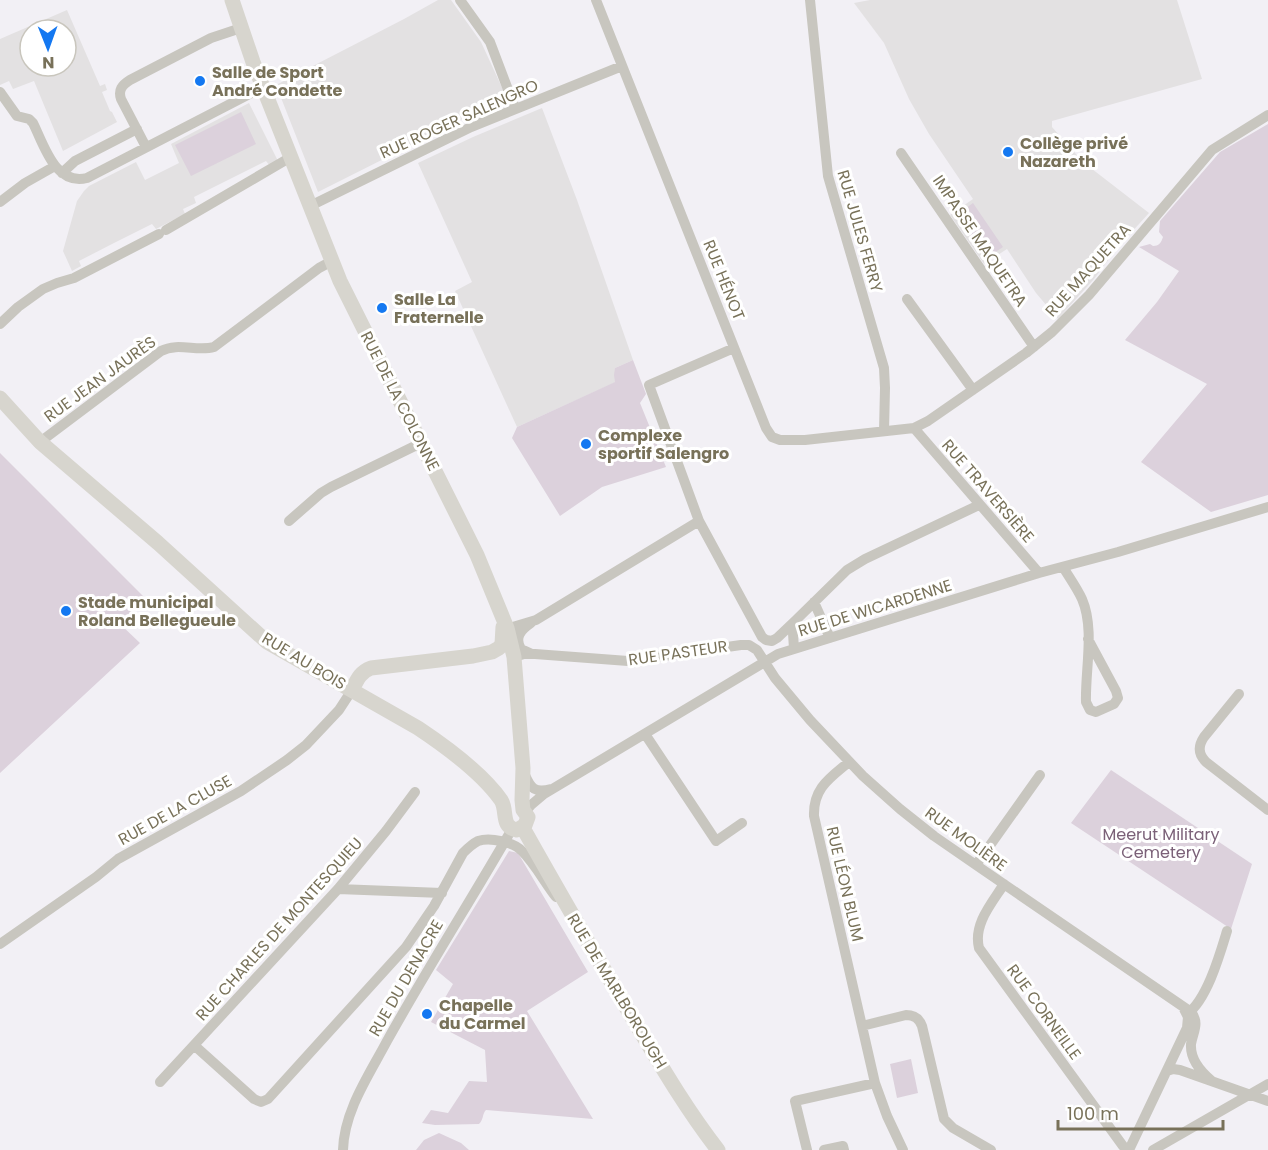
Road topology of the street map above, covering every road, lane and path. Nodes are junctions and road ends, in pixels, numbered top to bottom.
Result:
1 (232, 0) edge
2 (460, 0) edge
3 (596, 0) edge
4 (810, 0) edge
5 (241, 28) junction
6 (622, 66) junction
7 (263, 87) junction
8 (0, 92) edge
9 (515, 108) junction
10 (1268, 115) edge
11 (137, 129) junction
12 (146, 147) junction
13 (901, 153) dead end
14 (291, 157) junction
15 (59, 169) junction
16 (0, 202) edge
17 (310, 206) junction
18 (332, 261) junction
19 (907, 299) dead end
20 (0, 324) edge
21 (1034, 347) junction
22 (734, 348) junction
23 (973, 390) junction
24 (0, 398) edge
25 (914, 428) junction
26 (884, 431) junction
27 (40, 442) junction
28 (421, 443) junction
29 (979, 505) junction
30 (1268, 507) edge
31 (289, 521) dead end
32 (699, 521) junction
33 (1063, 567) junction
34 (1039, 573) junction
35 (814, 602) junction
36 (797, 619) junction
37 (536, 620) junction
38 (505, 626) junction
39 (830, 638) junction
40 (1088, 639) junction
41 (794, 649) junction
42 (492, 652) junction
43 (532, 654) junction
44 (764, 661) junction
45 (514, 665) junction
46 (352, 690) junction
47 (1239, 694) dead end
48 (645, 734) junction
49 (849, 762) junction
50 (522, 768) junction
51 (1040, 775) dead end
52 (554, 788) junction
53 (415, 792) dead end
54 (1268, 810) edge
55 (524, 811) junction
56 (742, 823) dead end
57 (514, 824) junction
58 (504, 843) junction
59 (975, 865) junction
60 (1004, 884) junction
61 (338, 889) junction
62 (442, 893) junction
63 (1227, 931) dead end
64 (583, 933) junction
65 (0, 944) edge
66 (1187, 1011) junction
67 (862, 1026) junction
68 (195, 1046) junction
69 (1167, 1071) junction
70 (1212, 1081) junction
71 (160, 1082) dead end
72 (875, 1083) junction
73 (1268, 1084) edge
74 (1250, 1094) junction
75 (1268, 1101) edge
76 (1137, 1134) junction
77 (343, 1150) edge
78 (718, 1150) edge
79 (807, 1150) edge
80 (824, 1150) edge
81 (844, 1150) edge
82 (903, 1150) edge
83 (991, 1150) edge
84 (1128, 1150) edge
85 (1153, 1150) edge

1 - 5 main road, RUE DE LA COLONNE
2 - 9 street
3 - 6 street, RUE HÉNOT
4 - 26 street, RUE JULES FERRY
5 - 7 main road, RUE DE LA COLONNE
5 - 11 street
6 - 9 street, RUE ROGER SALENGRO
6 - 22 street, RUE HÉNOT
7 - 12 street
7 - 14 main road, RUE DE LA COLONNE
8 - 15 street
9 - 17 street, RUE ROGER SALENGRO
10 - 21 street, RUE MAQUETRA
11 - 12 street
11 - 15 street
12 - 15 street
13 - 21 street, IMPASSE MAQUETRA
14 - 17 main road, RUE DE LA COLONNE
14 - 20 street
15 - 16 street
17 - 18 main road, RUE DE LA COLONNE
18 - 27 street, RUE JEAN JAURÈS
18 - 28 main road, RUE DE LA COLONNE
19 - 23 street
21 - 23 street, RUE MAQUETRA
22 - 26 street, RUE HÉNOT
22 - 32 street
23 - 25 street, RUE MAQUETRA
24 - 27 main road, RUE AU BOIS
25 - 26 street, RUE HÉNOT
25 - 29 street, RUE TRAVERSIÈRE
27 - 46 main road, RUE AU BOIS
28 - 31 street
28 - 38 main road, RUE DE LA COLONNE
29 - 34 street, RUE TRAVERSIÈRE
29 - 35 street
30 - 33 street, RUE DE WICARDENNE
32 - 36 street
32 - 37 street
33 - 34 street, RUE DE WICARDENNE
33 - 40 street
34 - 39 street, RUE DE WICARDENNE
35 - 36 street
35 - 39 street
36 - 41 street
37 - 38 street
37 - 43 street
38 - 42 main road
38 - 45 main road, RUE DE LA COLONNE
39 - 41 street, RUE DE WICARDENNE
40 - 40 street
41 - 44 street, RUE DE WICARDENNE
42 - 45 street
42 - 46 main road
43 - 44 street, RUE PASTEUR
43 - 45 street, RUE PASTEUR
44 - 48 street, RUE DE WICARDENNE
44 - 49 street, RUE MOLIÈRE
45 - 50 main road, RUE DE LA COLONNE
46 - 57 main road, RUE AU BOIS
46 - 65 street, RUE DE LA CLUSE
47 - 54 street
48 - 52 street, RUE DE WICARDENNE
48 - 56 street
49 - 59 street, RUE MOLIÈRE
49 - 67 street, RUE LÉON BLUM
50 - 52 street
50 - 55 main road, RUE DE LA COLONNE
51 - 59 street
52 - 55 street, RUE DE WICARDENNE
53 - 61 street, RUE CHARLES DE MONTESQUIEU
55 - 57 main road, RUE DE LA COLONNE
57 - 58 street, RUE DU DENACRE
57 - 64 main road, RUE DE MARLBOROUGH
58 - 62 street
58 - 64 street
58 - 77 street, RUE DU DENACRE
59 - 60 street, RUE MOLIÈRE
60 - 66 street, RUE MOLIÈRE
60 - 84 street, RUE CORNEILLE
61 - 62 street
61 - 68 street, RUE CHARLES DE MONTESQUIEU
62 - 68 street
63 - 66 street
64 - 78 main road, RUE DE MARLBOROUGH
66 - 69 street
66 - 70 street
67 - 72 street, RUE LÉON BLUM
67 - 83 street
68 - 71 street, RUE CHARLES DE MONTESQUIEU
69 - 70 street
69 - 76 street
70 - 74 street
72 - 79 street
72 - 82 street, RUE LÉON BLUM
73 - 74 street
74 - 75 street
74 - 85 street
76 - 84 street
76 - 85 street
80 - 81 street

